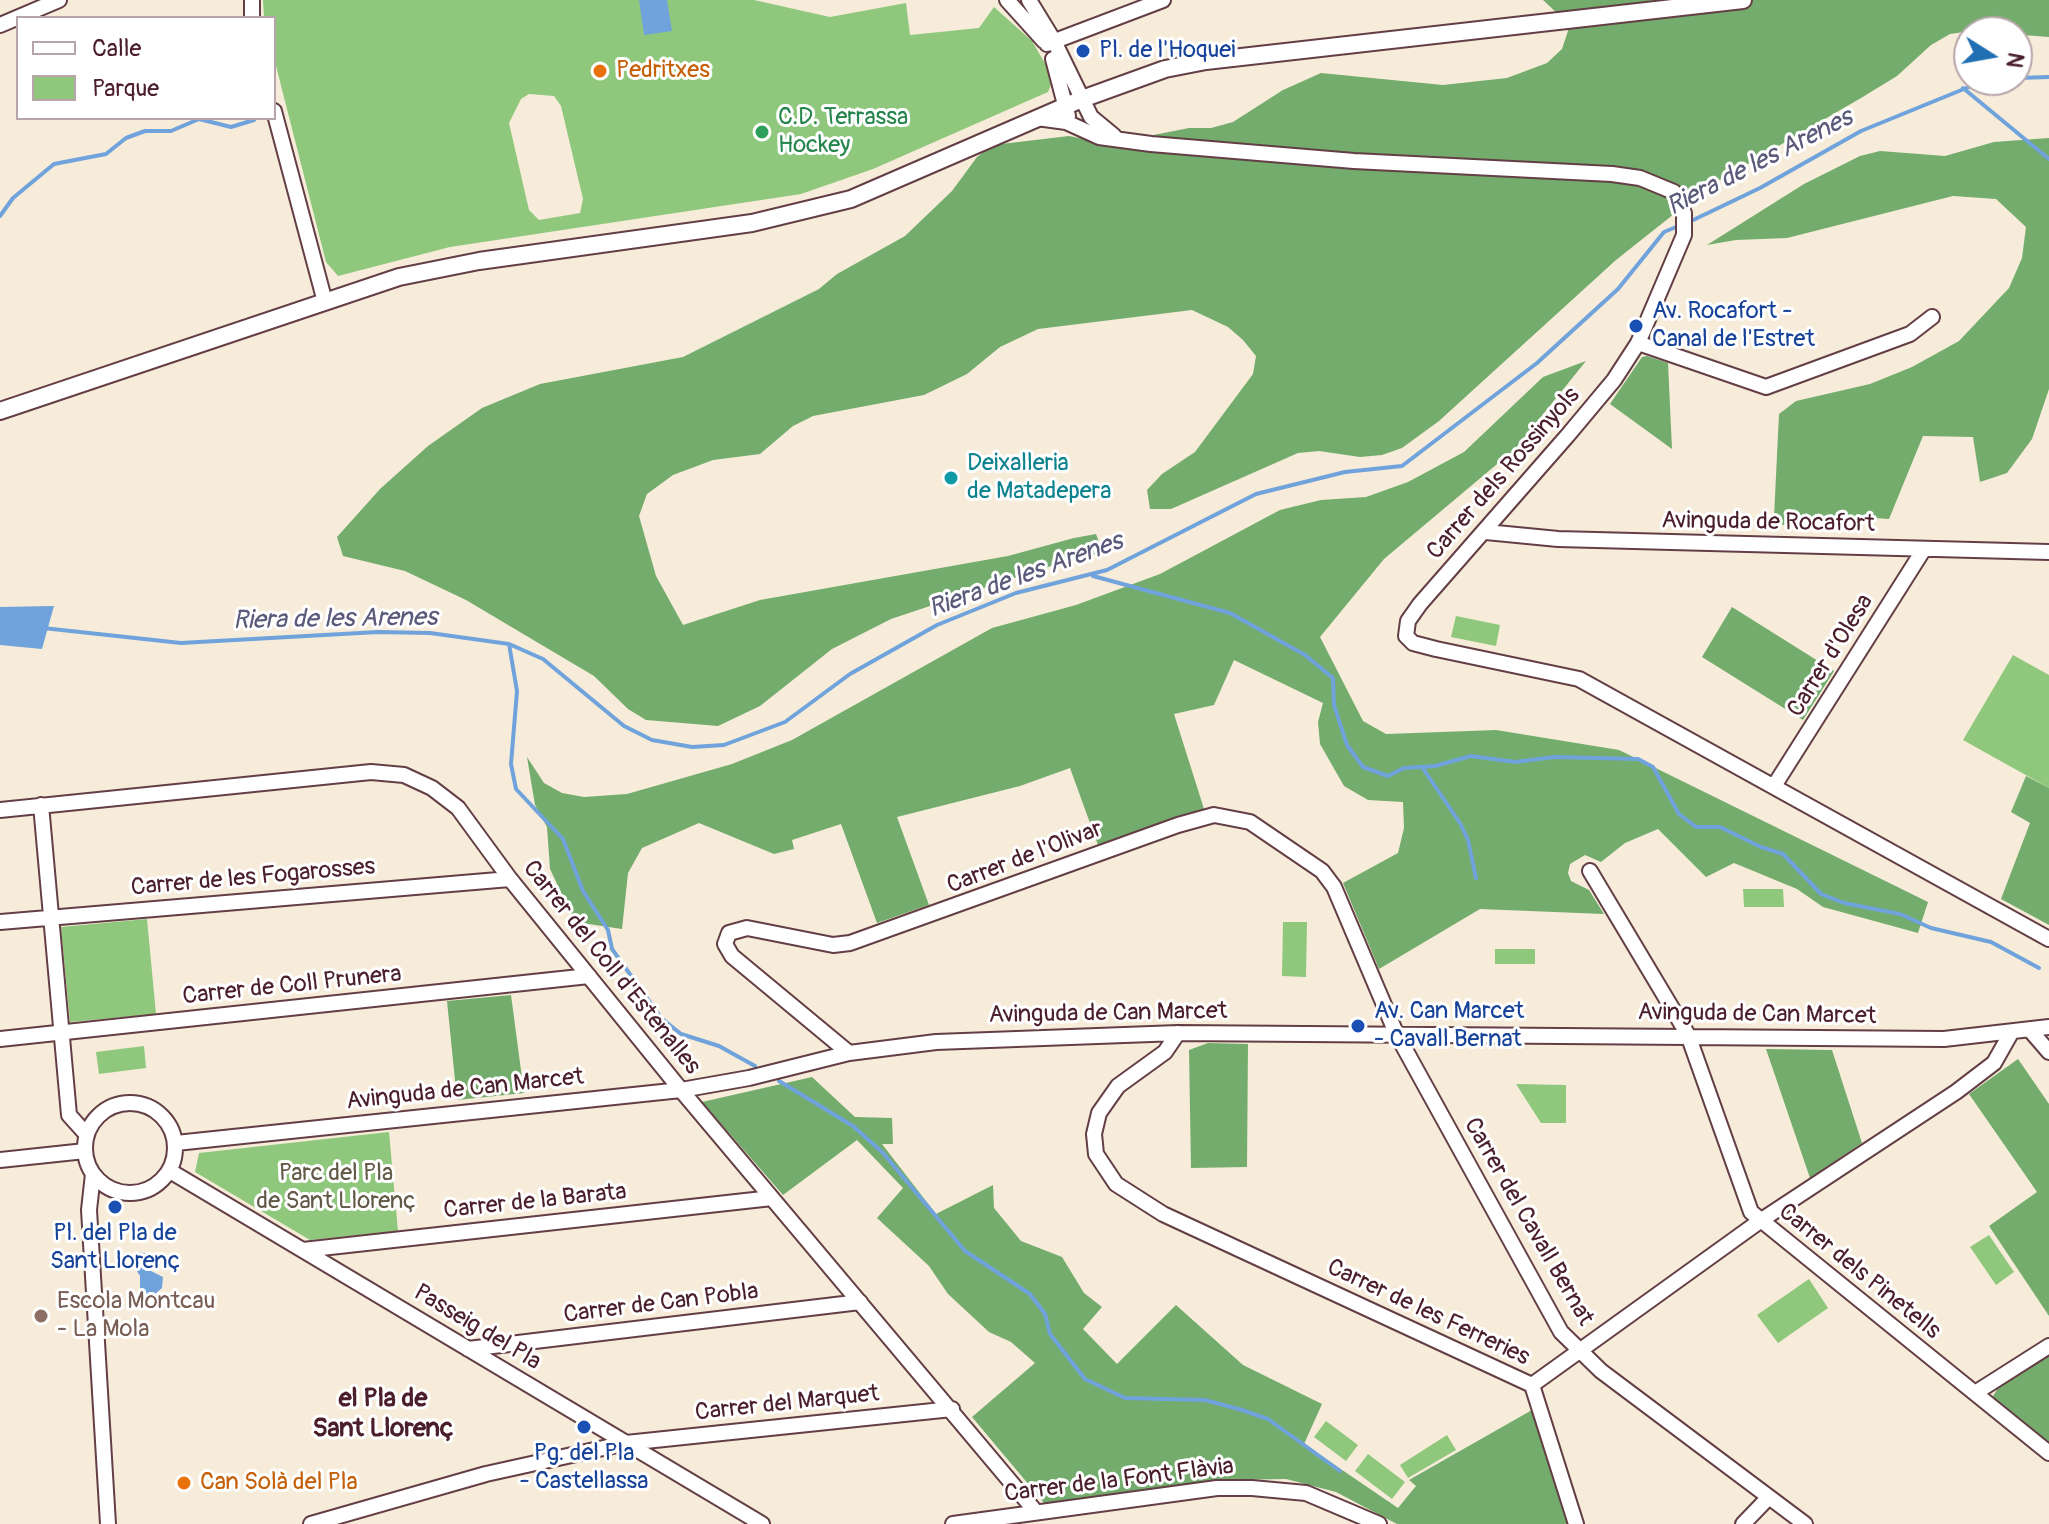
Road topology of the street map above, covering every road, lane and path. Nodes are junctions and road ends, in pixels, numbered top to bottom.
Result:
1 (59, 0) edge
2 (1007, 0) edge
3 (1029, 0) edge
4 (1163, 0) edge
5 (1743, 0) edge
6 (21, 16) edge
7 (1050, 43) junction
8 (1109, 88) junction
9 (1082, 99) junction
10 (1064, 107) junction
11 (276, 118) edge
12 (1037, 118) junction
13 (1090, 126) junction
14 (325, 302) junction
15 (1932, 317) dead end
16 (1638, 343) junction
17 (0, 411) edge
18 (1486, 532) junction
19 (1924, 549) junction
20 (2049, 552) edge
21 (1774, 786) junction
22 (41, 805) junction
23 (0, 810) edge
24 (1590, 871) dead end
25 (510, 879) junction
26 (51, 917) junction
27 (0, 922) edge
28 (2049, 939) edge
29 (589, 976) junction
30 (2049, 1027) edge
31 (2030, 1030) junction
32 (60, 1033) junction
33 (1178, 1033) junction
34 (1396, 1033) junction
35 (2011, 1033) junction
36 (1688, 1035) junction
37 (0, 1039) edge
38 (2049, 1052) edge
39 (849, 1053) junction
40 (681, 1090) junction
41 (87, 1135) junction
42 (176, 1143) junction
43 (85, 1151) junction
44 (0, 1160) edge
45 (170, 1171) junction
46 (93, 1174) junction
47 (772, 1198) junction
48 (1760, 1221) junction
49 (303, 1250) junction
50 (860, 1302) junction
51 (2049, 1346) edge
52 (468, 1349) junction
53 (1579, 1350) junction
54 (1532, 1385) junction
55 (1975, 1393) junction
56 (952, 1409) junction
57 (626, 1443) junction
58 (2049, 1453) edge
59 (1769, 1497) junction
60 (1036, 1512) junction
61 (108, 1524) edge
62 (311, 1524) edge
63 (762, 1524) edge
64 (953, 1524) edge
65 (1379, 1524) edge
66 (1576, 1524) edge
67 (1743, 1524) edge
68 (1805, 1524) edge

1 - 6 street
2 - 7 street
3 - 7 street
4 - 7 street
5 - 8 street
7 - 9 street
7 - 10 street
8 - 9 street
8 - 13 street
9 - 10 street
9 - 13 street
10 - 12 street
10 - 13 street
11 - 14 street
12 - 13 street, Carrer dels Rossinyols
12 - 14 street
13 - 16 street, Carrer dels Rossinyols
14 - 17 street
15 - 16 street
16 - 18 street, Carrer dels Rossinyols
18 - 19 street, Avinguda de Rocafort
18 - 21 street, Carrer dels Rossinyols
19 - 20 street, Avinguda de Rocafort
19 - 21 street, Carrer d'Olesa
21 - 28 street, Carrer dels Rossinyols
22 - 23 street, Carrer del Coll d'Estenalles
22 - 25 street, Carrer del Coll d'Estenalles
22 - 26 street
24 - 36 street, Carrer dels Pinetells
25 - 26 street, Carrer de les Fogarosses
25 - 29 street, Carrer del Coll d'Estenalles
26 - 27 street, Carrer de les Fogarosses
26 - 32 street
29 - 32 street, Carrer de Coll Prunera
29 - 40 street, Carrer del Coll d'Estenalles
30 - 31 street, Avinguda de Can Marcet
31 - 35 street, Avinguda de Can Marcet
31 - 38 street
32 - 37 street, Carrer de Coll Prunera
32 - 41 street
33 - 34 street, Avinguda de Can Marcet
33 - 39 street, Avinguda de Can Marcet
33 - 54 street, Carrer de les Ferreries
34 - 36 street, Avinguda de Can Marcet
34 - 39 street, Carrer de l'Olivar
34 - 53 street, Carrer del Cavall Bernat
35 - 36 street, Avinguda de Can Marcet
35 - 48 street, Carrer de les Ferreries
36 - 48 street, Carrer dels Pinetells
39 - 40 street, Avinguda de Can Marcet
40 - 42 street, Avinguda de Can Marcet
40 - 47 street, Carrer del Coll d'Estenalles
41 - 42 street
41 - 43 street
42 - 45 street
43 - 44 street
43 - 46 street
45 - 46 street
45 - 49 street, Passeig del Pla
46 - 61 street
47 - 49 street, Carrer de la Barata
47 - 50 street, Carrer del Coll d'Estenalles
48 - 53 street, Carrer de les Ferreries
48 - 55 street, Carrer dels Pinetells
49 - 52 street, Passeig del Pla
50 - 52 street, Carrer de Can Pobla
50 - 56 street, Carrer del Coll d'Estenalles
51 - 55 street
52 - 57 street, Passeig del Pla
53 - 54 street, Carrer de les Ferreries
53 - 59 street, Carrer del Cavall Bernat
54 - 66 street
55 - 58 street, Carrer dels Pinetells
56 - 57 street, Carrer del Marquet
56 - 60 street, Carrer del Coll d'Estenalles
57 - 62 street, Carrer del Marquet
57 - 63 street, Passeig del Pla
59 - 67 street
59 - 68 street, Carrer del Cavall Bernat
60 - 64 street, Carrer de la Font Flàvia
60 - 65 street, Carrer de la Font Flàvia

